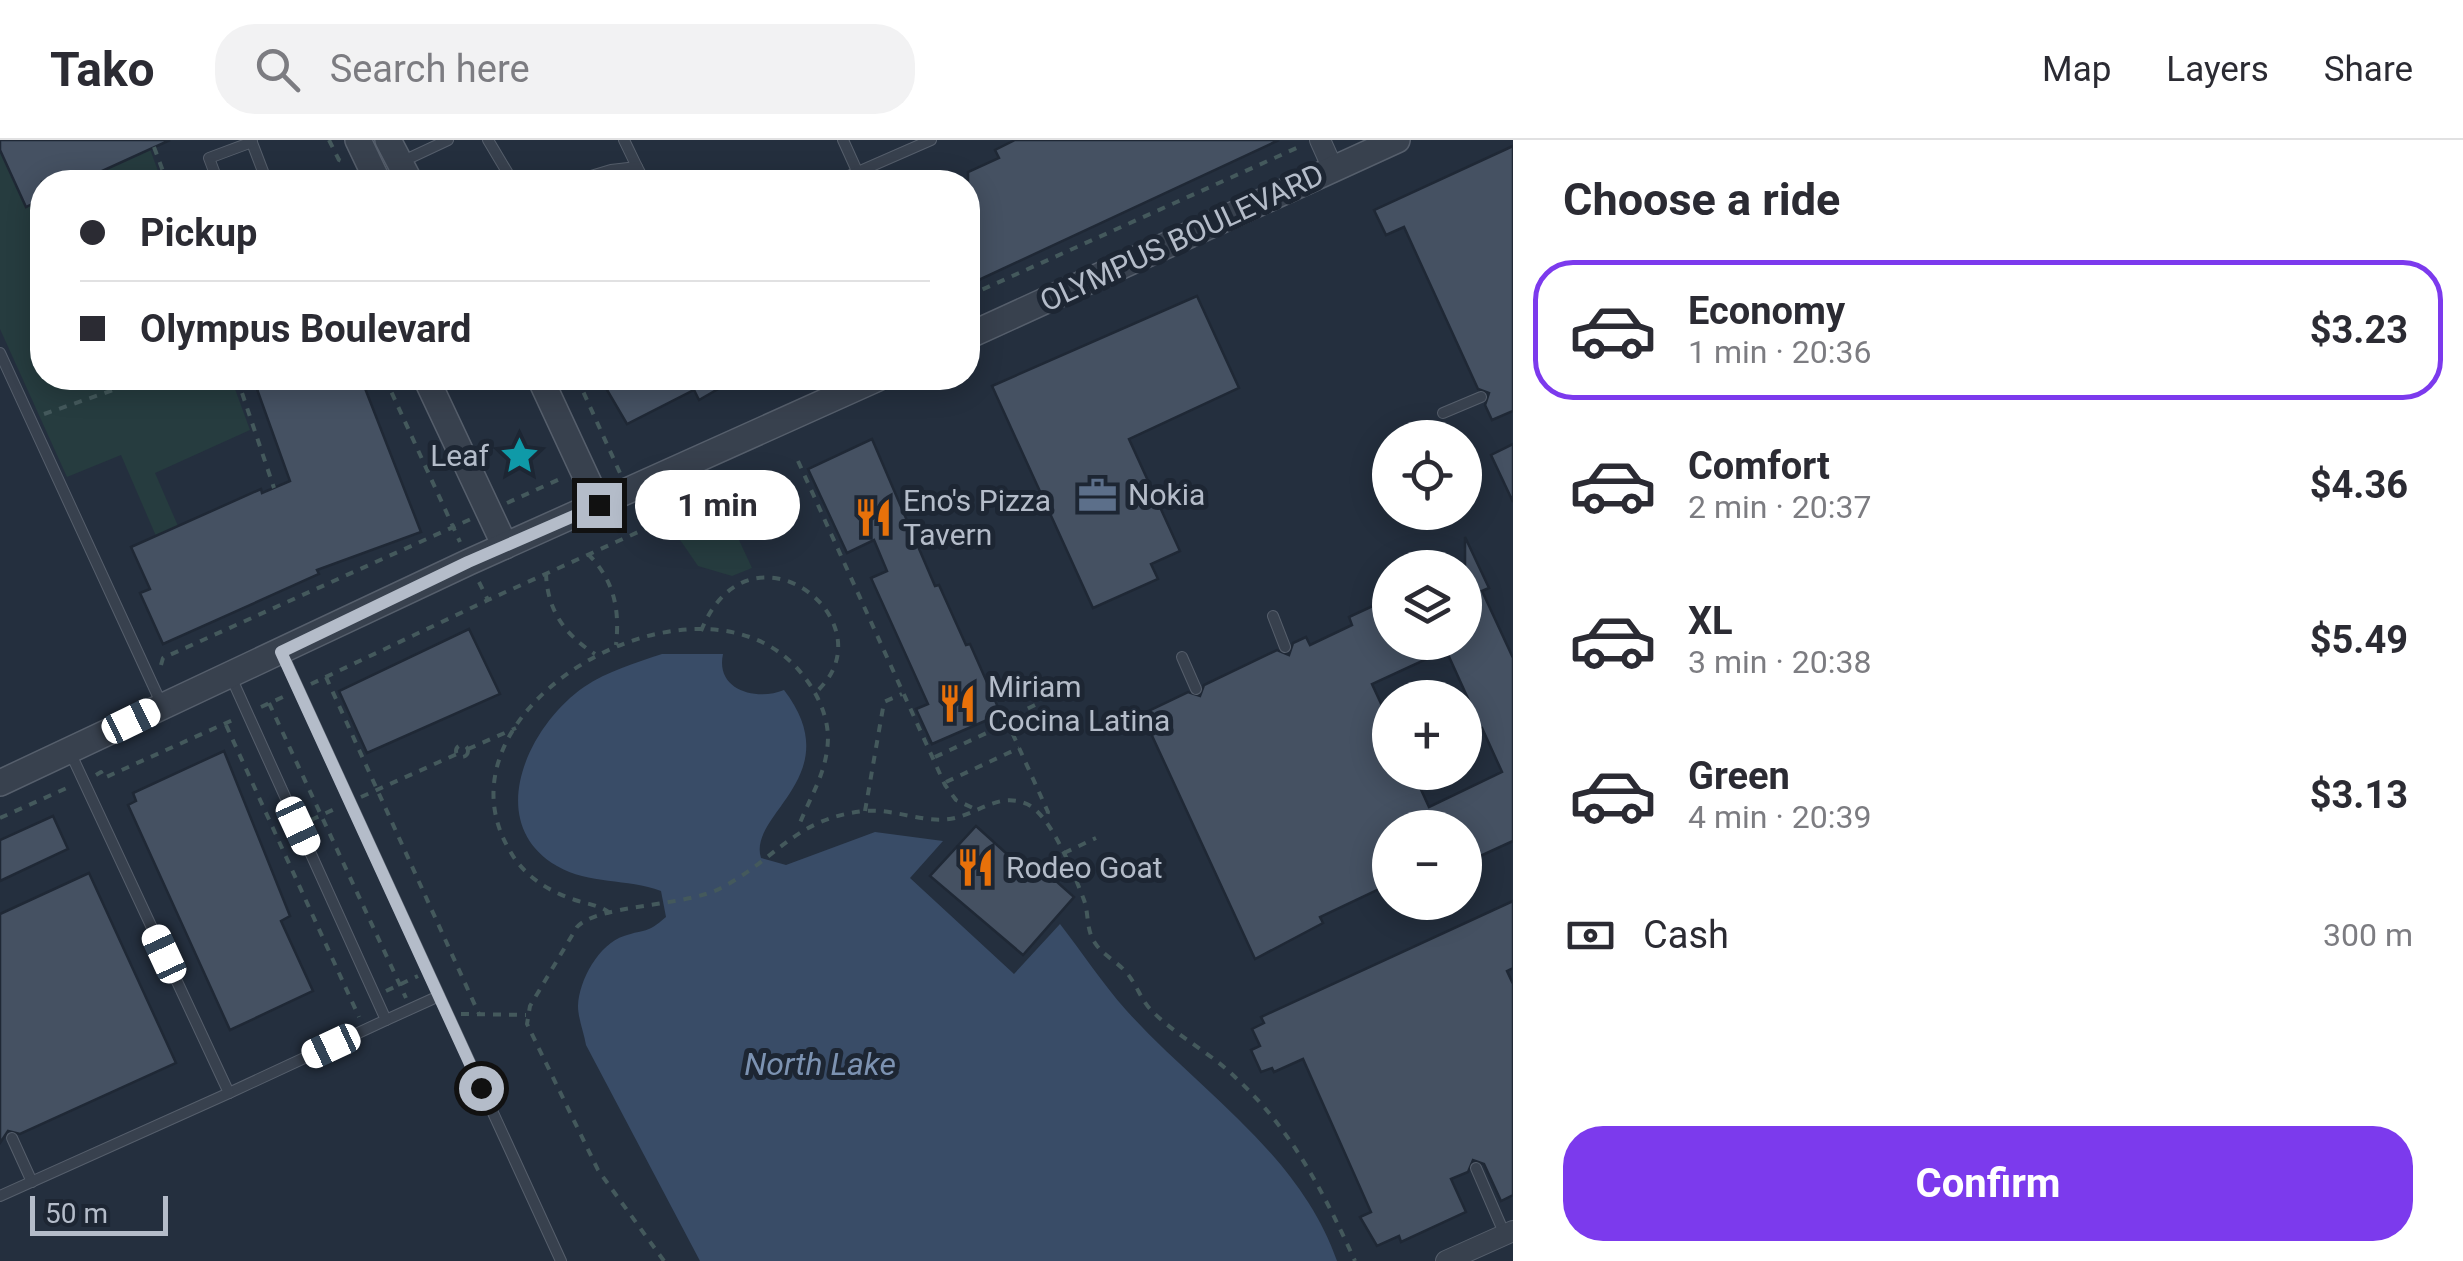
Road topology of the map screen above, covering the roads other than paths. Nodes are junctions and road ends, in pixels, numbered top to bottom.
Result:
1 (358, 140) edge
2 (448, 140) edge
3 (488, 140) edge
4 (624, 140) edge
5 (843, 140) edge
6 (931, 140) edge
7 (1318, 140) edge
8 (1397, 140) edge
9 (251, 141) edge
10 (399, 162) edge
11 (637, 167) junction
12 (1333, 169) junction
13 (214, 170) edge
14 (262, 170) edge
15 (364, 170) edge
16 (506, 170) edge
17 (611, 170) edge
18 (639, 170) edge
19 (856, 170) edge
20 (875, 170) edge
21 (980, 331) edge
22 (0, 354) edge
23 (432, 390) edge
24 (546, 390) edge
25 (852, 390) edge
26 (1482, 397) dead end
27 (1443, 413) dead end
28 (599, 505) junction
29 (505, 546) junction
30 (1273, 616) dead end
31 (1285, 647) dead end
32 (281, 652) junction
33 (1182, 657) dead end
34 (230, 676) junction
35 (1196, 689) dead end
36 (162, 706) junction
37 (70, 751) junction
38 (0, 783) edge
39 (439, 996) junction
40 (386, 1020) junction
41 (229, 1093) junction
42 (12, 1138) dead end
43 (1476, 1168) dead end
44 (32, 1182) junction
45 (0, 1196) edge
46 (1509, 1233) edge
47 (561, 1261) edge
48 (1446, 1261) edge

1 - 15 street
2 - 10 lane
3 - 16 lane
4 - 11 lane
5 - 19 lane
6 - 20 lane
7 - 12 street
8 - 12 street, OLYMPUS BOULEVARD
9 - 13 lane
9 - 14 lane
11 - 17 lane
11 - 18 lane
12 - 21 street, OLYMPUS BOULEVARD
22 - 36 lane
23 - 29 street
24 - 28 street
25 - 28 street
26 - 27 lane
28 - 29 street
29 - 32 street
30 - 31 lane
32 - 34 street
32 - 39 lane
33 - 35 lane
34 - 36 street
34 - 40 lane
36 - 37 street
37 - 38 street
37 - 41 lane
39 - 40 lane
39 - 47 lane
40 - 41 lane
41 - 44 lane
42 - 44 lane
43 - 46 lane
44 - 45 lane
46 - 48 street

